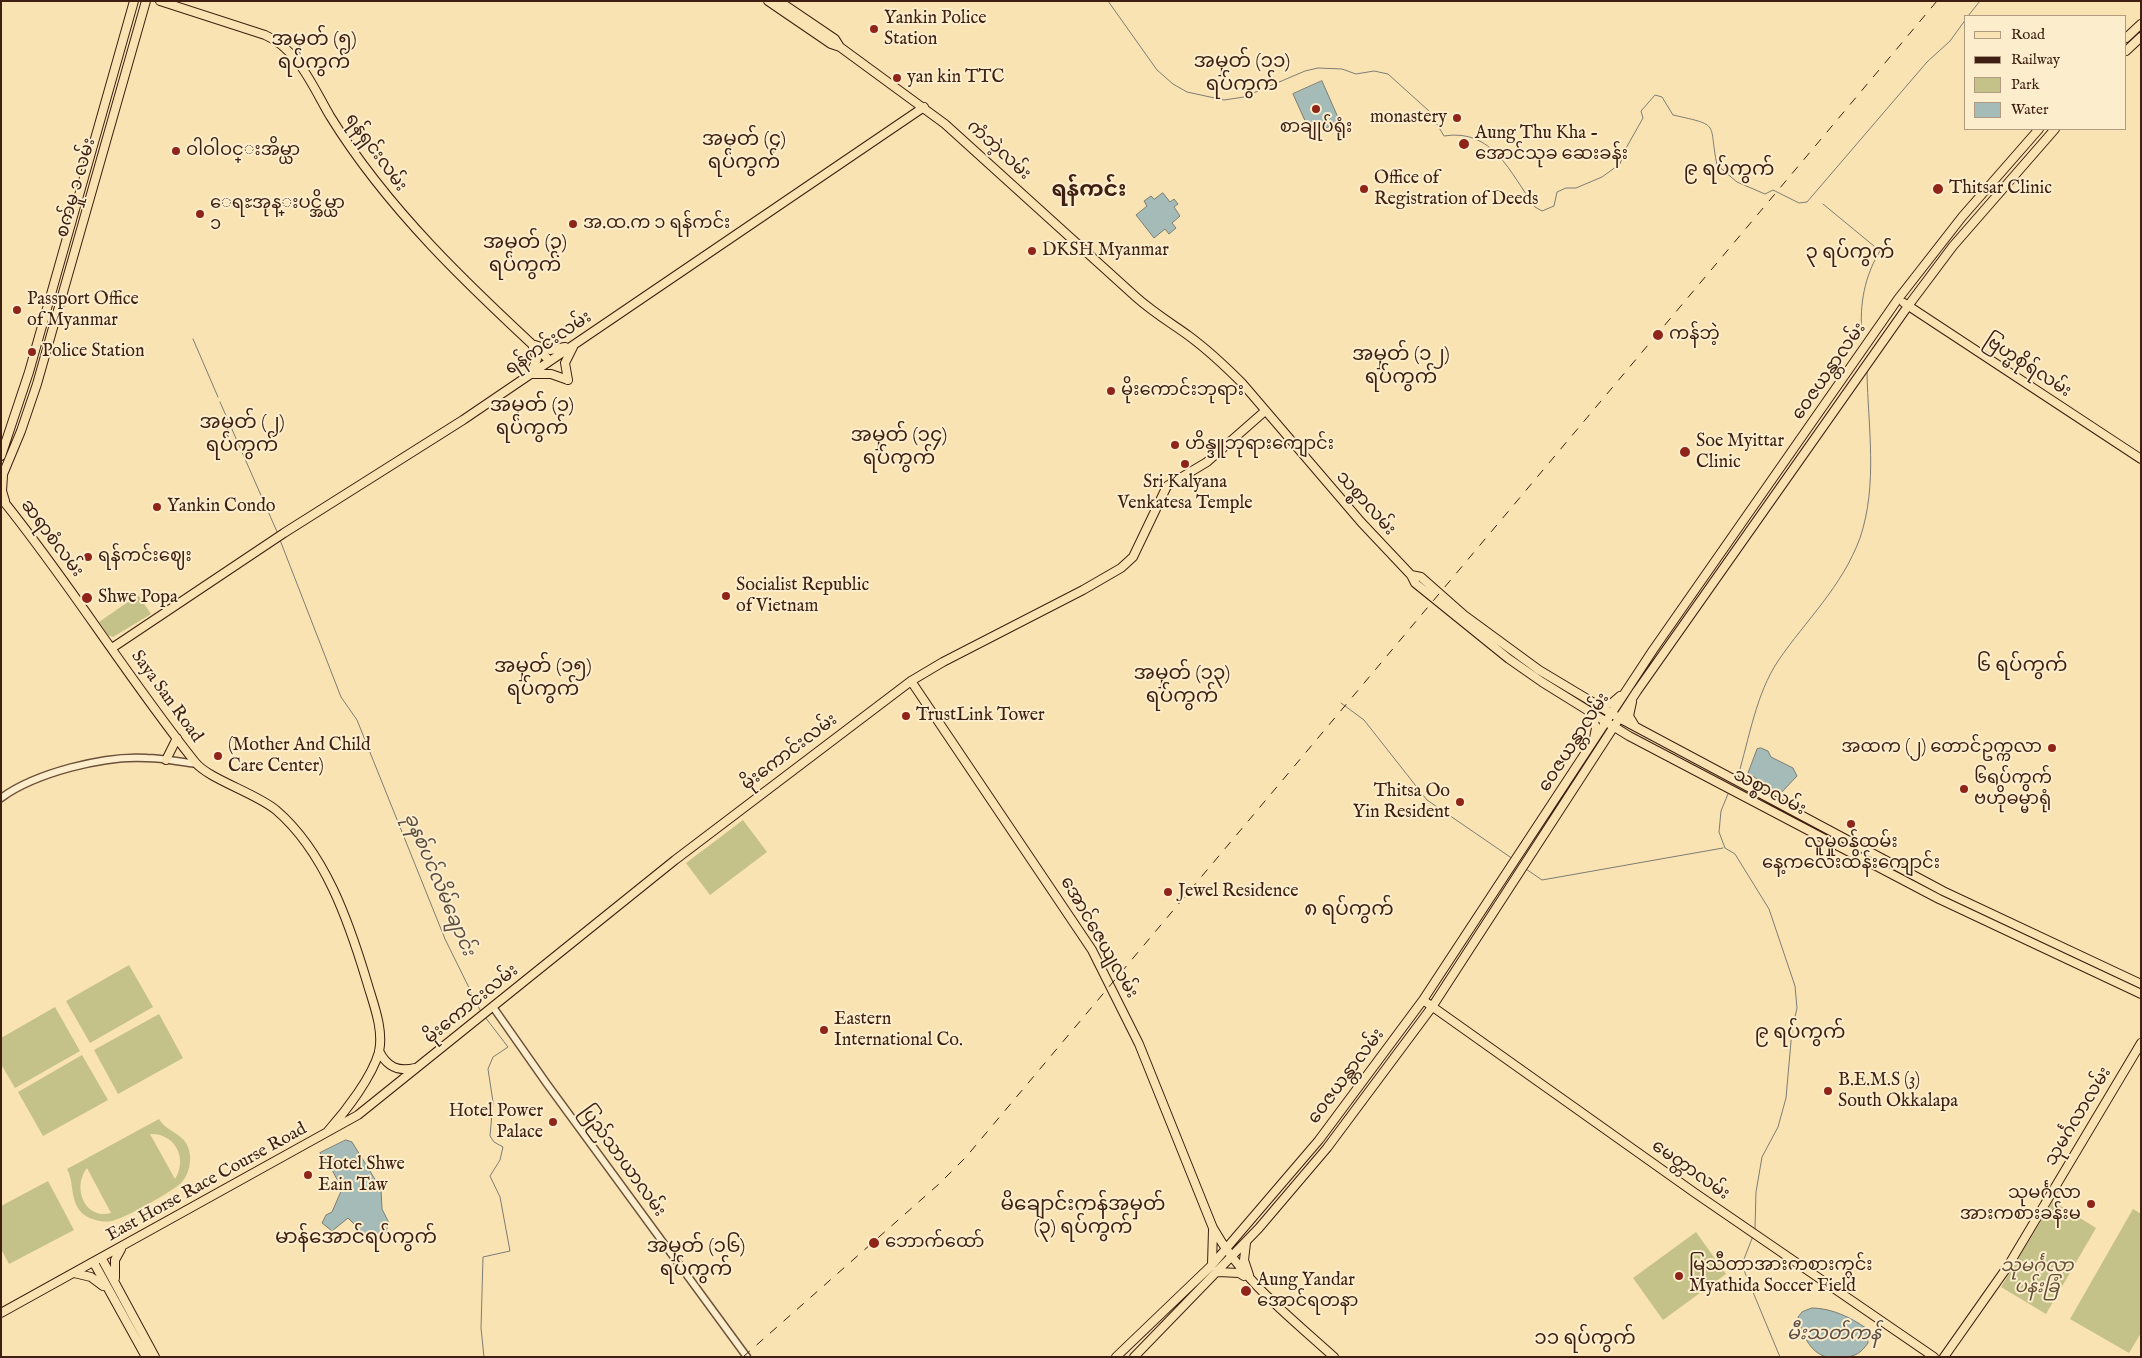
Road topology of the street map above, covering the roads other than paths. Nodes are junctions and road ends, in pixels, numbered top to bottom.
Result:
1 (134, 1) edge
2 (146, 1) edge
3 (768, 1) edge
4 (779, 1) edge
5 (163, 2) edge
6 (791, 13) junction
7 (2141, 24) edge
8 (2127, 37) edge
9 (2141, 37) edge
10 (123, 42) junction
11 (134, 46) junction
12 (2127, 51) edge
13 (109, 93) junction
14 (120, 96) junction
15 (924, 107) junction
16 (2038, 130) edge
17 (2054, 130) edge
18 (94, 144) junction
19 (104, 147) junction
20 (64, 246) junction
21 (75, 248) junction
22 (52, 288) junction
23 (62, 291) junction
24 (1898, 299) junction
25 (1908, 306) junction
26 (1172, 326) joint
27 (531, 344) junction
28 (576, 344) junction
29 (549, 360) junction
30 (530, 374) junction
31 (1265, 411) junction
32 (1802, 439) junction
33 (1810, 445) junction
34 (1, 456) edge
35 (2141, 458) edge
36 (6, 469) junction
37 (1, 479) edge
38 (3, 502) edge
39 (1716, 559) junction
40 (1726, 566) junction
41 (1411, 575) junction
42 (112, 648) junction
43 (911, 681) junction
44 (1628, 687) junction
45 (1636, 692) junction
46 (1596, 705) junction
47 (1591, 713) junction
48 (1615, 716) junction
49 (1609, 725) junction
50 (1636, 728) junction
51 (1629, 736) junction
52 (177, 738) junction
53 (1591, 745) junction
54 (1599, 750) junction
55 (166, 760) junction
56 (196, 764) junction
57 (1, 798) edge
58 (1536, 829) junction
59 (1544, 834) junction
60 (2141, 984) edge
61 (2141, 994) edge
62 (1423, 1000) junction
63 (1432, 1007) junction
64 (491, 1009) junction
65 (2141, 1043) edge
66 (379, 1051) junction
67 (420, 1067) junction
68 (327, 1133) junction
69 (1319, 1140) junction
70 (1327, 1148) junction
71 (1213, 1228) junction
72 (1240, 1233) junction
73 (1246, 1243) junction
74 (121, 1248) junction
75 (1225, 1250) junction
76 (1231, 1258) junction
77 (102, 1259) junction
78 (94, 1263) junction
79 (1212, 1264) junction
80 (1218, 1272) junction
81 (74, 1273) junction
82 (1250, 1280) junction
83 (118, 1299) junction
84 (1, 1313) edge
85 (146, 1352) edge
86 (155, 1357) edge
87 (747, 1357) edge
88 (1116, 1357) edge
89 (1134, 1357) edge
90 (1334, 1357) edge
91 (1934, 1357) edge
92 (1944, 1357) edge

1 - 10 main road, စက်မှု ၁ လမ်း
2 - 11 main road, စက်မှု ၁ လမ်း
3 - 6 main road, ကံဘဲ့လမ်း
4 - 6 main road, ကံဘဲ့လမ်း
5 - 27 main road, ရန်ရှင်းလမ်း
6 - 15 main road, ကံဘဲ့လမ်း
7 - 8 main road
9 - 12 main road
10 - 11 main road
10 - 13 main road, စက်မှု ၁ လမ်း
11 - 14 main road, စက်မှု ၁ လမ်း
13 - 14 main road
13 - 18 main road, စက်မှု ၁ လမ်း
14 - 19 main road, စက်မှု ၁ လမ်း
15 - 26 main road, ကံဘဲ့လမ်း
15 - 28 main road, ရန်ကင်းလမ်း
16 - 24 main road, ဝေဇယန္တာလမ်း
17 - 25 main road, ဝေဇယန္တာလမ်း
18 - 19 main road
18 - 20 main road, စက်မှု ၁ လမ်း
19 - 21 main road, စက်မှု ၁ လမ်း
20 - 21 main road
20 - 22 main road, စက်မှု ၁ လမ်း
21 - 23 main road, စက်မှု ၁ လမ်း
22 - 23 main road
22 - 34 main road, စက်မှု ၁ လမ်း
23 - 36 main road, စက်မှု ၁ လမ်း
24 - 25 main road, ဗြဟ္မစိုရ်လမ်း
24 - 32 main road, ဝေဇယန္တာလမ်း
25 - 33 main road, ဝေဇယန္တာလမ်း
25 - 35 main road, ဗြဟ္မစိုရ်လမ်း
26 - 31 main road, သစ္စာလမ်း
27 - 28 main road
27 - 29 main road, ရန်ရှင်းလမ်း
27 - 30 main road
28 - 29 main road, ရန်ကင်းလမ်း
28 - 30 main road
29 - 30 main road, ရန်ကင်းလမ်း
30 - 42 main road, ရန်ကင်းလမ်း
31 - 41 main road, သစ္စာလမ်း
31 - 43 main road, မိုးကောင်းလမ်း
32 - 33 main road
32 - 39 main road, ဝေဇယန္တာလမ်း
33 - 40 main road, ဝေဇယန္တာလမ်း
36 - 37 main road
36 - 38 main road
38 - 42 main road, ဆရာစံလမ်း
39 - 40 main road
39 - 44 main road, ဝေဇယန္တာလမ်း
40 - 45 main road, ဝေဇယန္တာလမ်း
41 - 46 main road, သစ္စာလမ်း
41 - 47 main road, သစ္စာလမ်း
42 - 52 main road, Saya San Road
43 - 64 main road, မိုးကောင်းလမ်း
43 - 71 main road, အောင်ဇေယျလမ်း
44 - 46 main road
44 - 48 main road, ဝေဇယန္တာလမ်း
45 - 48 main road, ဝေဇယန္တာလမ်း
45 - 50 main road
46 - 48 main road, သစ္စာလမ်း
47 - 49 main road, သစ္စာလမ်း
47 - 53 main road
48 - 49 main road, ဝေဇယန္တာလမ်း
48 - 50 main road, သစ္စာလမ်း
49 - 51 main road, သစ္စာလမ်း
49 - 53 main road, ဝေဇယန္တာလမ်း
49 - 54 main road, ဝေဇယန္တာလမ်း
50 - 60 main road, သစ္စာလမ်း
51 - 54 main road
51 - 61 main road, သစ္စာလမ်း
52 - 55 main road
52 - 56 main road, Saya San Road
53 - 58 main road, ဝေဇယန္တာလမ်း
54 - 59 main road, ဝေဇယန္တာလမ်း
55 - 56 street
55 - 57 street
56 - 66 main road
58 - 59 main road
58 - 62 main road, ဝေဇယန္တာလမ်း
59 - 63 main road, ဝေဇယန္တာလမ်း
62 - 63 main road, မေတ္တာလမ်း
62 - 69 main road, ဝေဇယန္တာလမ်း
63 - 70 main road, ဝေဇယန္တာလမ်း
63 - 91 main road, မေတ္တာလမ်း
64 - 67 main road, မိုးကောင်းလမ်း
64 - 87 street, ပြည်သာယာလမ်း
65 - 92 main road, သုမင်္ဂလာလမ်း
66 - 67 main road
66 - 68 main road
67 - 68 main road, မိုးကောင်းလမ်း
68 - 74 main road, East Horse Race Course Road
69 - 70 main road
69 - 72 main road, ဝေဇယန္တာလမ်း
70 - 73 main road, ဝေဇယန္တာလမ်း
71 - 72 main road
71 - 75 main road, အောင်ဇေယျလမ်း
71 - 79 main road
72 - 75 main road, ဝေဇယန္တာလမ်း
73 - 76 main road, ဝေဇယန္တာလမ်း
73 - 82 main road
74 - 77 main road, East Horse Race Course Road
74 - 83 main road
75 - 76 main road, အောင်ဇေယျလမ်း
75 - 79 main road, ဝေဇယန္တာလမ်း
76 - 80 main road, ဝေဇယန္တာလမ်း
76 - 82 main road, အောင်ဇေယျလမ်း
77 - 78 main road, East Horse Race Course Road
77 - 83 main road
78 - 81 main road, East Horse Race Course Road
78 - 83 main road
79 - 88 main road, ဝေဇယန္တာလမ်း
80 - 82 main road
80 - 89 main road, ဝေဇယန္တာလမ်း
81 - 83 main road
81 - 84 main road, East Horse Race Course Road
82 - 90 main road, အောင်ဇေယျလမ်း
83 - 85 main road
85 - 86 main road

